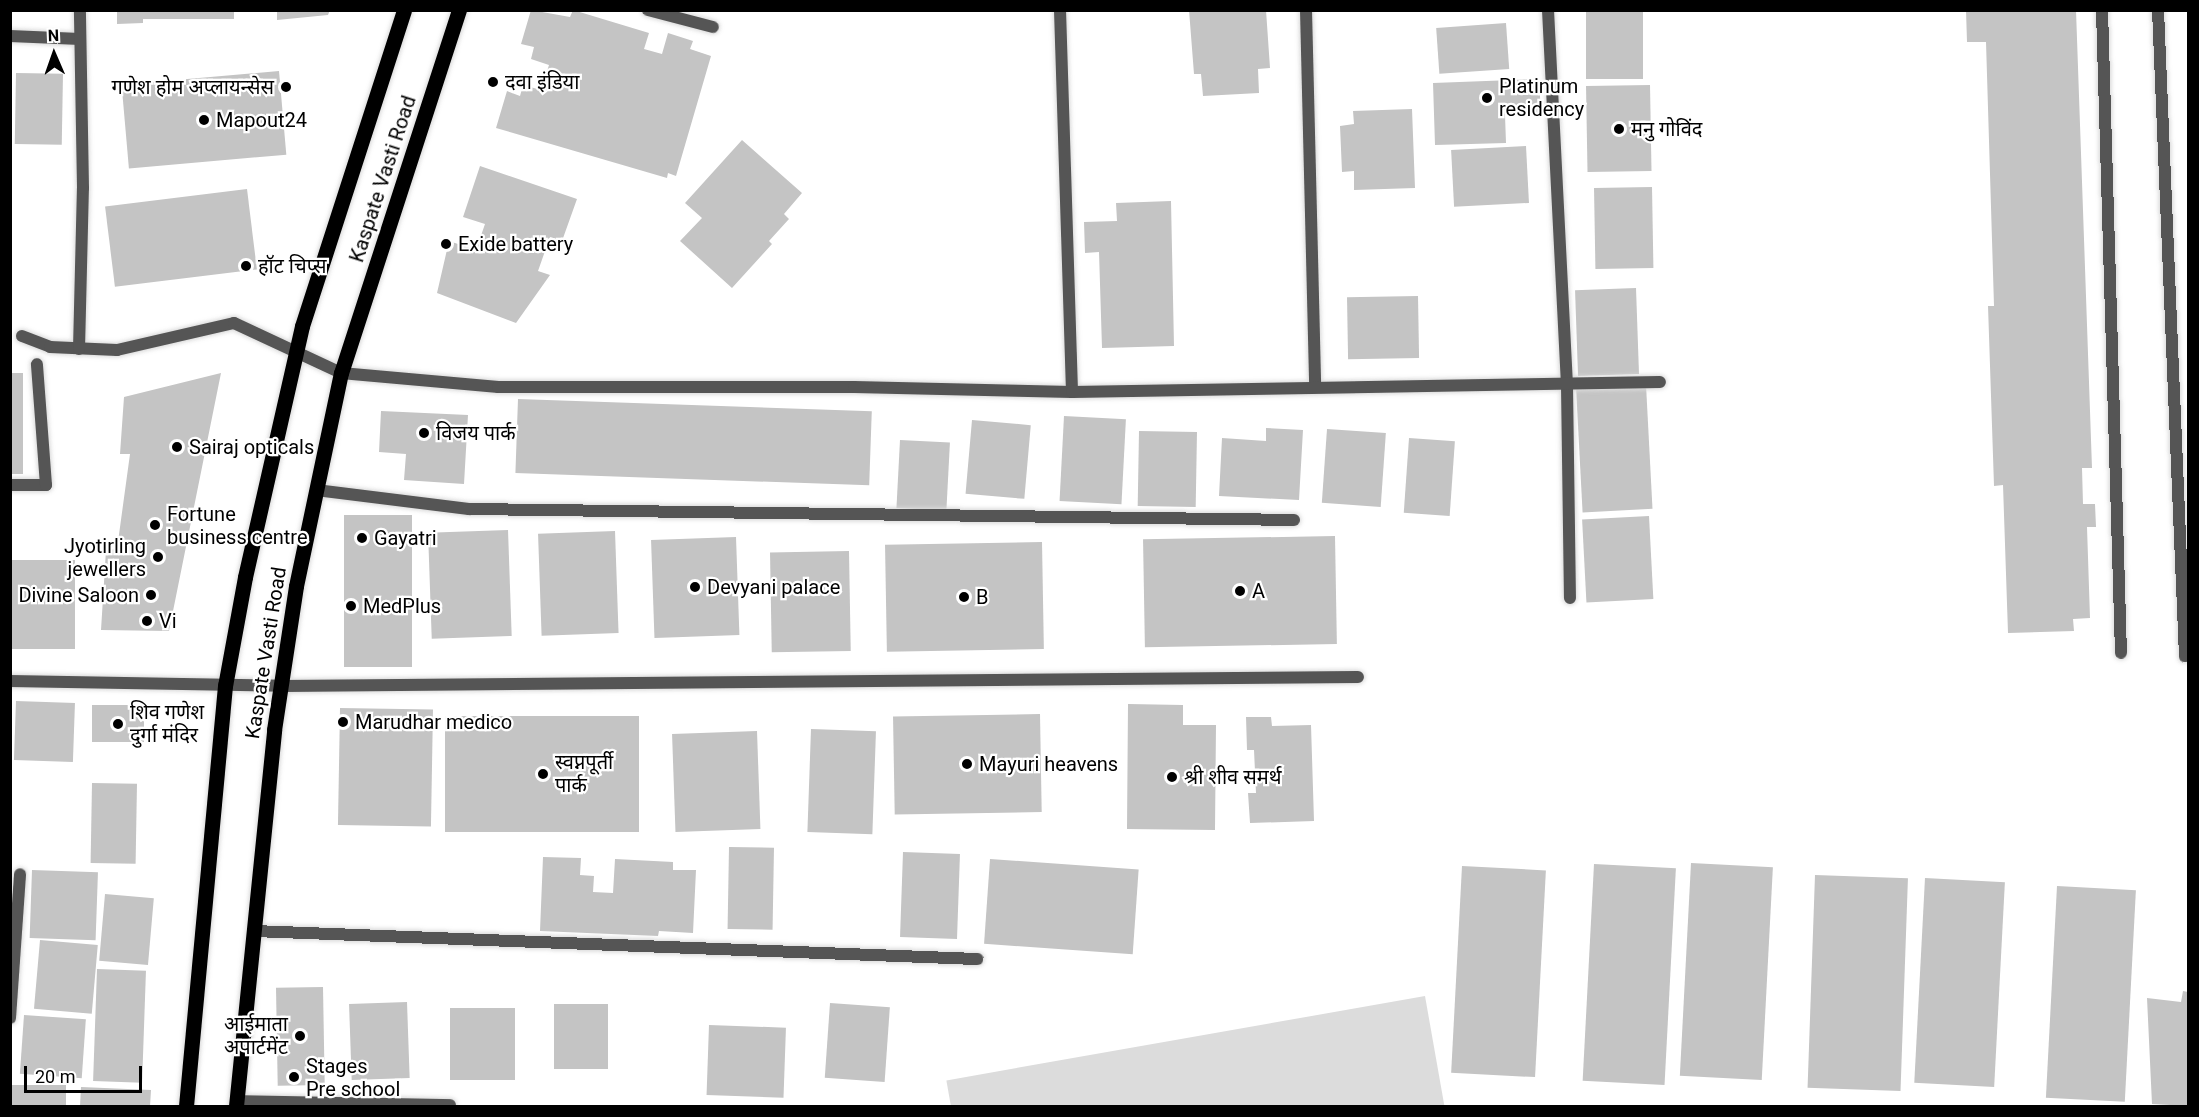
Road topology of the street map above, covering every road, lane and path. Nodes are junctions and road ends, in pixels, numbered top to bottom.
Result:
1 (80, 10) edge
2 (404, 10) edge
3 (459, 10) edge
4 (648, 10) edge
5 (1060, 10) edge
6 (1306, 10) edge
7 (1548, 10) edge
8 (2102, 10) edge
9 (2158, 10) edge
10 (713, 27) dead end
11 (10, 36) edge
12 (80, 39) junction
13 (22, 336) dead end
14 (79, 349) junction
15 (294, 354) junction
16 (37, 363) dead end
17 (341, 373) junction
18 (1659, 382) dead end
19 (1315, 386) junction
20 (1567, 386) junction
21 (1071, 392) junction
22 (10, 485) edge
23 (316, 490) junction
24 (1294, 520) dead end
25 (1570, 598) dead end
26 (2121, 653) dead end
27 (2185, 656) dead end
28 (1358, 677) dead end
29 (10, 681) edge
30 (225, 686) junction
31 (283, 686) junction
32 (20, 873) dead end
33 (254, 931) junction
34 (977, 959) dead end
35 (10, 1018) edge
36 (237, 1104) edge
37 (450, 1105) edge
38 (186, 1107) edge

1 - 12 street
2 - 15 main road, Kaspate Vasti Road
3 - 17 main road, Kaspate Vasti Road
4 - 10 street
5 - 21 street
6 - 19 street
7 - 20 street
8 - 26 street
9 - 27 street
11 - 12 street
12 - 14 street
13 - 14 street
14 - 15 street
15 - 17 street
15 - 30 main road, Kaspate Vasti Road
16 - 22 street
17 - 21 street
17 - 23 main road, Kaspate Vasti Road
18 - 20 street
19 - 20 street
19 - 21 street
20 - 25 street
23 - 24 street
23 - 31 main road, Kaspate Vasti Road
28 - 31 street
29 - 30 street
30 - 31 street
30 - 38 main road, Kaspate Vasti Road
31 - 33 main road, Kaspate Vasti Road
32 - 35 street
33 - 34 street
33 - 36 main road, Kaspate Vasti Road
36 - 37 street

